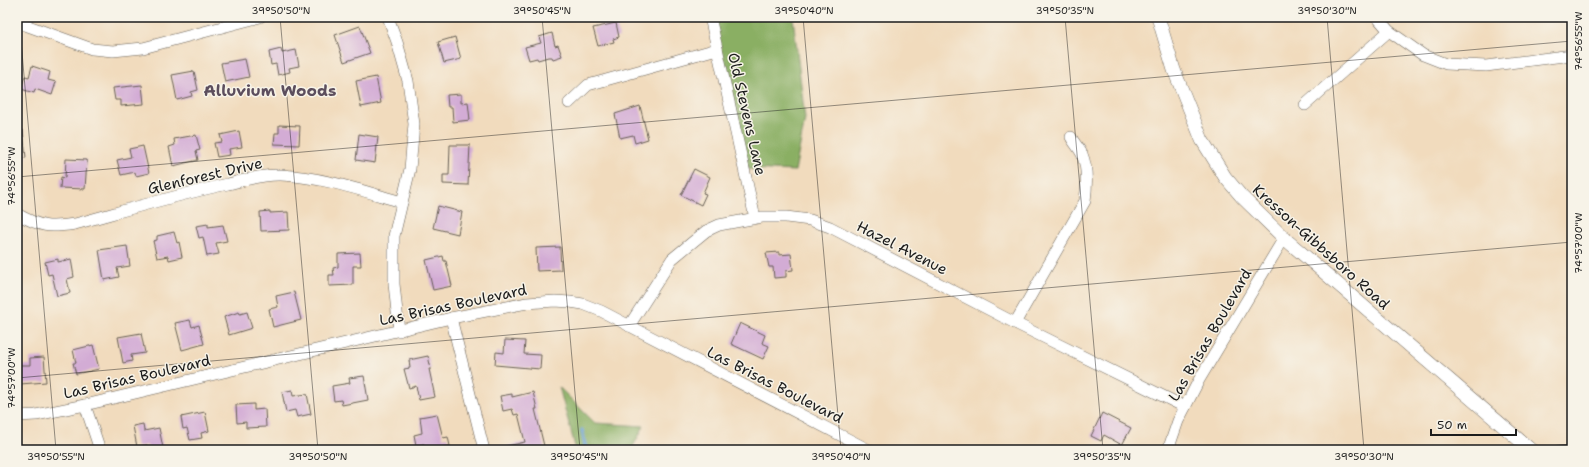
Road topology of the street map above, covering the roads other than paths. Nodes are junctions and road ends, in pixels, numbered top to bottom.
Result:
1 (260, 17) edge
2 (388, 17) edge
3 (710, 17) edge
4 (1158, 17) edge
5 (1377, 17) edge
6 (17, 22) edge
7 (1389, 31) junction
8 (717, 49) junction
9 (1572, 55) edge
10 (569, 103) dead end
11 (1305, 105) dead end
12 (1071, 137) dead end
13 (402, 202) junction
14 (17, 214) edge
15 (755, 218) junction
16 (1284, 238) junction
17 (451, 318) junction
18 (1015, 323) junction
19 (629, 326) junction
20 (399, 331) junction
21 (85, 405) junction
22 (1185, 407) junction
23 (17, 416) edge
24 (100, 450) edge
25 (484, 450) edge
26 (869, 450) edge
27 (1168, 450) edge
28 (1531, 450) edge

1 - 6 street
2 - 13 street
3 - 8 street, Old Stevens Lane
4 - 16 street, Kresson-Gibbsboro Road
5 - 7 street
7 - 9 street
7 - 11 street
8 - 10 street
8 - 15 street, Old Stevens Lane
12 - 18 street
13 - 14 street, Glenforest Drive
13 - 20 street
15 - 18 street, Hazel Avenue
15 - 19 street, Hazel Avenue
16 - 22 street, Las Brisas Boulevard
16 - 28 street, Kresson-Gibbsboro Road
17 - 19 street, Las Brisas Boulevard
17 - 20 street, Las Brisas Boulevard
17 - 25 street
18 - 22 street, Hazel Avenue
19 - 26 street, Las Brisas Boulevard
20 - 21 street, Las Brisas Boulevard
21 - 23 street, Las Brisas Boulevard
21 - 24 street
22 - 27 street, Las Brisas Boulevard

